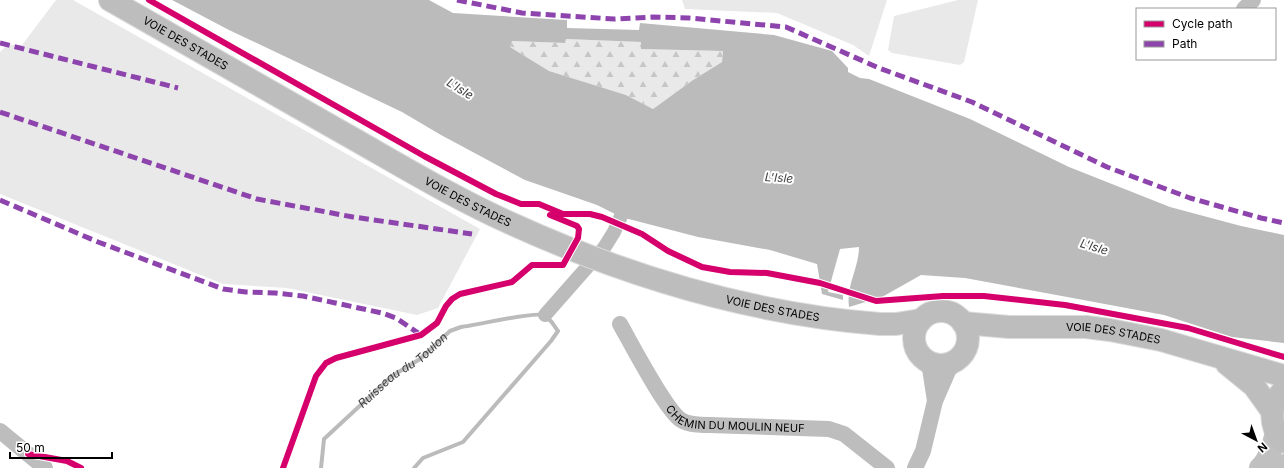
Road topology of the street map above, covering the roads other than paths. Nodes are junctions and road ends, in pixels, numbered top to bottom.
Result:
1 (110, 0) edge
2 (1253, 0) edge
3 (1245, 8) edge
4 (921, 320) junction
5 (859, 322) junction
6 (963, 323) junction
7 (620, 324) dead end
8 (1009, 327) junction
9 (966, 346) junction
10 (922, 354) junction
11 (1216, 357) junction
12 (952, 362) junction
13 (1284, 376) edge
14 (1284, 390) edge
15 (934, 402) junction
16 (1272, 411) junction
17 (0, 431) edge
18 (1280, 437) edge
19 (1284, 465) edge
20 (45, 468) edge
21 (887, 468) edge
22 (915, 468) edge
23 (1260, 468) edge
24 (1280, 468) edge

1 - 5 main road, VOIE DES STADES
2 - 3 street
4 - 5 main road, VOIE DES STADES
4 - 6 main road
4 - 10 main road
5 - 10 main road, VOIE DES STADES
6 - 8 main road, VOIE DES STADES
6 - 9 main road
7 - 21 street, CHEMIN DU MOULIN NEUF
8 - 9 main road, VOIE DES STADES
8 - 11 main road, VOIE DES STADES
9 - 12 main road
10 - 12 main road
10 - 15 street
11 - 13 main road, VOIE DES STADES
11 - 16 main road, VOIE DES STADES
12 - 15 street
14 - 16 main road
15 - 22 street
16 - 18 main road
17 - 20 street
18 - 23 main road
19 - 24 main road

